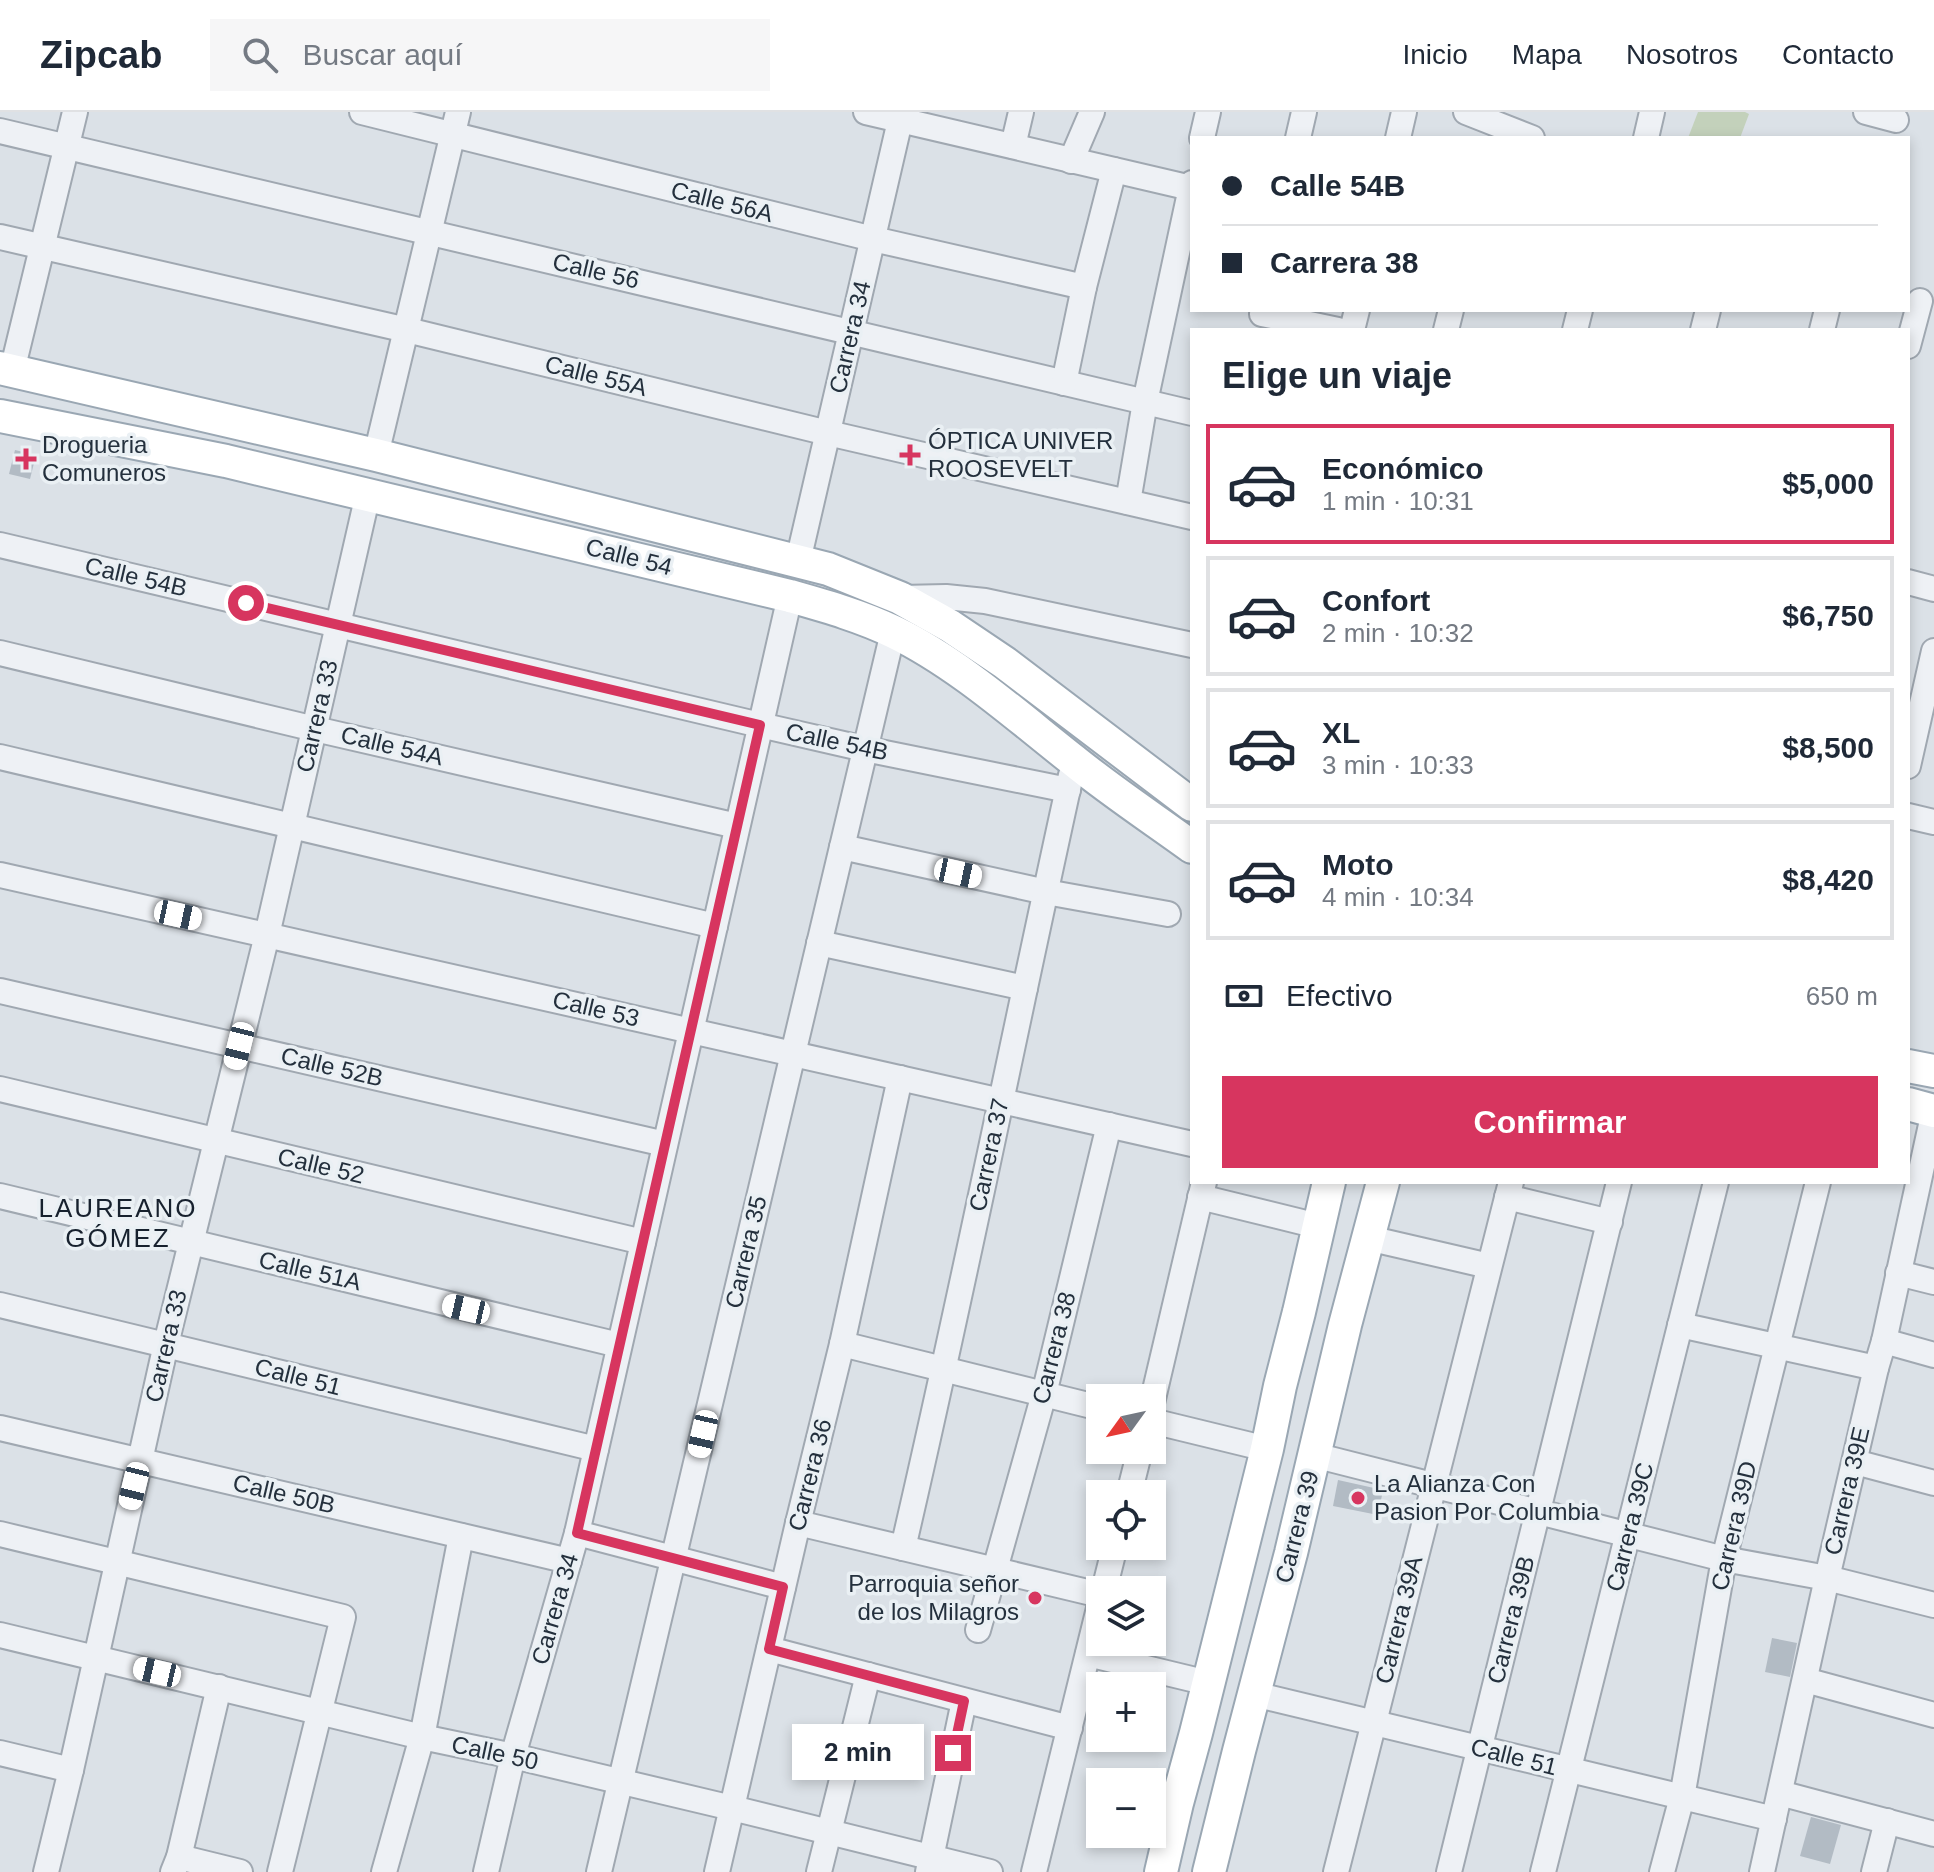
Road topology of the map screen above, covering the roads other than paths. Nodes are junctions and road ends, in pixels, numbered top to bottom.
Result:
1 (75, 112) edge
2 (362, 112) edge
3 (866, 112) edge
4 (1021, 112) edge
5 (1092, 112) edge
6 (1208, 112) edge
7 (1304, 112) edge
8 (1404, 112) edge
9 (1466, 112) edge
10 (1652, 112) edge
11 (1866, 112) edge
12 (901, 116) edge
13 (1896, 120) dead end
14 (456, 123) edge
15 (0, 131) edge
16 (1494, 131) edge
17 (1202, 136) edge
18 (1298, 136) edge
19 (1398, 136) edge
20 (1521, 136) edge
21 (1646, 136) edge
22 (1013, 146) junction
23 (67, 147) junction
24 (1071, 161) junction
25 (1114, 170) junction
26 (1190, 185) edge
27 (1190, 190) edge
28 (429, 232) junction
29 (0, 237) edge
30 (873, 239) junction
31 (42, 247) junction
32 (1084, 287) junction
33 (1921, 301) edge
34 (1261, 318) edge
35 (1325, 328) edge
36 (407, 330) junction
37 (851, 332) junction
38 (1910, 339) edge
39 (6, 369) edge
40 (1064, 383) junction
41 (1145, 402) junction
42 (1190, 413) edge
43 (1, 419) edge
44 (828, 433) junction
45 (376, 455) junction
46 (368, 494) junction
47 (1128, 502) junction
48 (1190, 517) edge
49 (0, 545) edge
50 (798, 561) junction
51 (1910, 583) edge
52 (1934, 589) edge
53 (790, 596) junction
54 (900, 598) junction
55 (339, 625) junction
56 (893, 632) junction
57 (1190, 645) edge
58 (1934, 651) edge
59 (0, 653) edge
60 (760, 725) junction
61 (315, 729) junction
62 (865, 749) junction
63 (0, 757) edge
64 (1910, 757) edge
65 (1071, 776) junction
66 (1190, 803) edge
67 (1910, 816) edge
68 (1934, 822) edge
69 (291, 825) junction
70 (737, 826) junction
71 (1190, 846) edge
72 (842, 847) junction
73 (0, 875) edge
74 (1046, 892) junction
75 (1168, 914) dead end
76 (715, 926) junction
77 (267, 935) junction
78 (819, 943) junction
79 (1025, 988) junction
80 (0, 991) edge
81 (691, 1031) junction
82 (239, 1046) junction
83 (793, 1054) junction
84 (1910, 1066) edge
85 (1934, 1071) edge
86 (900, 1078) junction
87 (0, 1089) edge
88 (1000, 1101) junction
89 (1910, 1105) edge
90 (1934, 1111) edge
91 (1109, 1125) junction
92 (215, 1141) junction
93 (665, 1144) junction
94 (1190, 1144) edge
95 (1328, 1184) edge
96 (1382, 1184) edge
97 (1619, 1184) edge
98 (1715, 1184) edge
99 (1818, 1184) edge
100 (1202, 1190) edge
101 (1509, 1190) edge
102 (0, 1196) edge
103 (1610, 1222) junction
104 (1318, 1226) junction
105 (1368, 1238) junction
106 (643, 1242) junction
107 (191, 1243) junction
108 (1489, 1266) junction
109 (1898, 1273) junction
110 (1934, 1282) edge
111 (0, 1305) edge
112 (1299, 1312) junction
113 (1345, 1325) junction
114 (1680, 1325) junction
115 (1884, 1341) junction
116 (166, 1344) junction
117 (842, 1344) junction
118 (619, 1345) junction
119 (1777, 1347) junction
120 (1934, 1355) edge
121 (1876, 1368) junction
122 (945, 1369) junction
123 (1156, 1384) edge
124 (1280, 1386) junction
125 (1044, 1394) junction
126 (1086, 1404) edge
127 (1326, 1404) junction
128 (1166, 1424) edge
129 (0, 1428) edge
130 (596, 1449) junction
131 (1267, 1449) junction
132 (1314, 1455) junction
133 (140, 1461) junction
134 (1855, 1462) junction
135 (1934, 1483) edge
136 (1434, 1486) junction
137 (1538, 1512) junction
138 (798, 1523) junction
139 (577, 1533) junction
140 (0, 1534) edge
141 (1628, 1535) junction
142 (461, 1536) junction
143 (903, 1548) junction
144 (674, 1558) junction
145 (1724, 1559) junction
146 (569, 1561) junction
147 (116, 1563) junction
148 (996, 1570) junction
149 (1827, 1578) junction
150 (783, 1587) junction
151 (1086, 1592) edge
152 (1934, 1605) edge
153 (978, 1630) dead end
154 (0, 1635) edge
155 (769, 1649) junction
156 (1088, 1656) edge
157 (1096, 1656) edge
158 (95, 1657) junction
159 (868, 1675) junction
160 (1805, 1680) junction
161 (1208, 1683) junction
162 (219, 1687) junction
163 (1254, 1694) junction
164 (964, 1701) junction
165 (320, 1712) junction
166 (1934, 1715) edge
167 (1373, 1723) junction
168 (1070, 1728) junction
169 (1196, 1733) junction
170 (422, 1737) junction
171 (1479, 1748) junction
172 (1239, 1751) junction
173 (0, 1753) edge
174 (513, 1756) junction
175 (71, 1770) junction
176 (1569, 1770) junction
177 (621, 1782) junction
178 (1780, 1793) junction
179 (1682, 1797) junction
180 (1177, 1803) junction
181 (732, 1808) junction
182 (1223, 1815) junction
183 (1774, 1819) junction
184 (1887, 1821) junction
185 (829, 1833) junction
186 (1934, 1834) edge
187 (176, 1864) edge
188 (930, 1865) edge
189 (46, 1872) edge
190 (240, 1872) edge
191 (280, 1872) edge
192 (384, 1872) edge
193 (486, 1872) edge
194 (599, 1872) edge
195 (717, 1872) edge
196 (819, 1872) edge
197 (990, 1872) edge
198 (1034, 1872) edge
199 (1161, 1872) edge
200 (1209, 1872) edge
201 (1336, 1872) edge
202 (1449, 1872) edge
203 (1543, 1872) edge
204 (1662, 1872) edge
205 (1762, 1872) edge
206 (1874, 1872) edge

1 - 23 street
2 - 14 street, Calle 56A
3 - 12 street
4 - 22 street
5 - 24 street
6 - 17 street
7 - 18 street
8 - 19 street
9 - 16 street
10 - 21 street
11 - 13 street
12 - 22 street
12 - 30 street, Carrera 34
14 - 28 street
14 - 30 street, Calle 56A
15 - 23 street, Calle 56
16 - 20 street
22 - 24 street
23 - 28 street, Calle 56
23 - 31 street
24 - 25 street
25 - 26 street
25 - 32 street
27 - 41 street
28 - 36 street
28 - 37 street, Calle 56
29 - 31 street, Calle 55A
30 - 32 street, Calle 56A
30 - 37 street, Carrera 34
31 - 36 street, Calle 55A
31 - 39 street
32 - 40 street
33 - 38 street
34 - 35 street
36 - 44 street, Calle 55A
36 - 45 street
37 - 40 street, Calle 56
37 - 44 street, Carrera 34
39 - 45 main road, Calle 54
40 - 41 street, Calle 56
41 - 42 street, Calle 56
41 - 47 street
43 - 46 main road, Calle 54
44 - 47 street, Calle 55A
44 - 50 street, Carrera 34
45 - 50 main road, Calle 54
46 - 53 main road, Calle 54
46 - 55 street, Carrera 33
47 - 48 street, Calle 55A
49 - 55 street, Calle 54B
50 - 54 main road, Calle 54
51 - 52 street
53 - 56 main road, Calle 54
53 - 60 street, Carrera 34
54 - 57 street
54 - 66 main road, Calle 54
55 - 60 street, Calle 54B
55 - 61 street, Carrera 33
56 - 62 street, Carrera 35
56 - 65 main road, Calle 54
58 - 64 street
59 - 61 street, Calle 54A
60 - 62 street, Calle 54B
60 - 70 street, Carrera 34
61 - 69 street, Carrera 33
61 - 70 street, Calle 54A
62 - 65 street, Calle 54B
62 - 72 street, Carrera 35
63 - 69 street
65 - 71 main road, Calle 54
65 - 74 street, Carrera 37
67 - 68 street
69 - 76 street
69 - 77 street, Carrera 33
70 - 76 street, Carrera 34
72 - 74 street
72 - 78 street, Carrera 35
73 - 77 street, Calle 53
74 - 75 street
74 - 79 street, Carrera 37
76 - 81 street, Carrera 34
77 - 81 street, Calle 53
77 - 82 street, Carrera 33
78 - 79 street
78 - 83 street, Carrera 35
79 - 88 street, Carrera 37
80 - 82 street, Calle 52B
81 - 83 street, Calle 53
81 - 93 street, Carrera 34
82 - 92 street, Carrera 33
82 - 93 street, Calle 52B
83 - 86 street, Calle 53
83 - 144 street, Carrera 35
84 - 85 main road
86 - 88 street, Calle 53
86 - 117 street, Carrera 36
87 - 92 street, Calle 52
88 - 91 street, Calle 53
88 - 122 street, Carrera 37
89 - 90 main road
90 - 109 street, Carrera 39E
91 - 94 street, Calle 53
91 - 125 street, Carrera 38
92 - 106 street, Calle 52
92 - 107 street, Carrera 33
93 - 106 street, Carrera 34
95 - 104 main road, Carrera 39
96 - 105 main road, Carrera 39
97 - 103 street, Carrera 39B
98 - 114 street, Carrera 39C
99 - 119 street, Carrera 39D
100 - 104 street
100 - 123 street
101 - 103 street
101 - 108 street, Carrera 39A
102 - 107 street, Calle 51A
103 - 137 street, Carrera 39B
104 - 112 main road, Carrera 39
105 - 108 street
105 - 113 main road, Carrera 39
106 - 118 street, Carrera 34
107 - 116 street, Carrera 33
107 - 118 street, Calle 51A
108 - 136 street, Carrera 39A
109 - 110 street
109 - 115 street, Carrera 39E
111 - 116 street, Calle 51
112 - 113 main road
112 - 124 main road, Carrera 39
113 - 127 main road, Carrera 39
114 - 119 street
114 - 141 street, Carrera 39C
115 - 120 street
115 - 121 street, Carrera 39E
116 - 130 street, Calle 51
116 - 133 street, Carrera 33
117 - 122 street
117 - 138 street, Carrera 36
118 - 130 street, Carrera 34
119 - 121 street
119 - 145 street, Carrera 39D
121 - 134 street, Carrera 39E
122 - 125 street
122 - 143 street, Carrera 37
124 - 127 main road
124 - 131 main road, Carrera 39
125 - 126 street
125 - 148 street, Carrera 38
127 - 132 main road, Carrera 39
128 - 131 street
129 - 133 street, Calle 50B
130 - 139 street, Carrera 34
131 - 161 main road, Carrera 39
132 - 136 street
132 - 163 main road, Carrera 39
133 - 142 street, Calle 50B
133 - 147 street, Carrera 33
134 - 135 street
134 - 149 street, Carrera 39E
136 - 137 street
136 - 167 street, Carrera 39A
137 - 141 street
137 - 171 street, Carrera 39B
138 - 143 street
138 - 150 street, Carrera 36
139 - 144 street
139 - 146 street, Carrera 34
140 - 147 street
141 - 145 street
141 - 176 street, Carrera 39C
142 - 146 street, Calle 50B
142 - 170 street
143 - 148 street
144 - 150 street
144 - 177 street, Carrera 35
145 - 149 street
145 - 179 street, Carrera 39D
146 - 174 street, Carrera 34
147 - 158 street, Carrera 33
147 - 165 street
148 - 151 street
148 - 153 street, Carrera 38
149 - 152 street
149 - 160 street, Carrera 39E
150 - 155 street, Carrera 36
154 - 158 street, Calle 50
155 - 159 street
155 - 181 street, Carrera 36
156 - 168 street
157 - 161 street
158 - 162 street, Calle 50
158 - 175 street, Carrera 33
159 - 164 street
159 - 185 street
160 - 166 street
160 - 178 street, Carrera 39E
161 - 169 main road, Carrera 39
162 - 165 street, Calle 50
162 - 187 street
163 - 167 street, Calle 51
163 - 172 main road, Carrera 39
164 - 168 street
164 - 188 street
165 - 170 street, Calle 50
165 - 191 street
167 - 171 street, Calle 51
167 - 201 street, Carrera 39A
168 - 198 street
169 - 172 main road
169 - 180 main road, Carrera 39
170 - 174 street, Calle 50
170 - 192 street
171 - 176 street, Calle 51
171 - 202 street, Carrera 39B
172 - 182 main road, Carrera 39
173 - 175 street
174 - 177 street, Calle 50
174 - 193 street, Carrera 34
175 - 189 street, Carrera 33
176 - 179 street, Calle 51
176 - 203 street, Carrera 39C
177 - 181 street, Calle 50
177 - 194 street, Carrera 35
178 - 183 street, Carrera 39E
178 - 184 street
179 - 183 street, Calle 51
179 - 204 street, Carrera 39D
180 - 182 main road
180 - 199 main road, Carrera 39
181 - 185 street, Calle 50
181 - 195 street, Carrera 36
182 - 200 main road, Carrera 39
183 - 205 street, Carrera 39E
184 - 186 street
184 - 206 street
185 - 188 street, Calle 50
185 - 196 street
187 - 190 street
188 - 197 street, Calle 50

